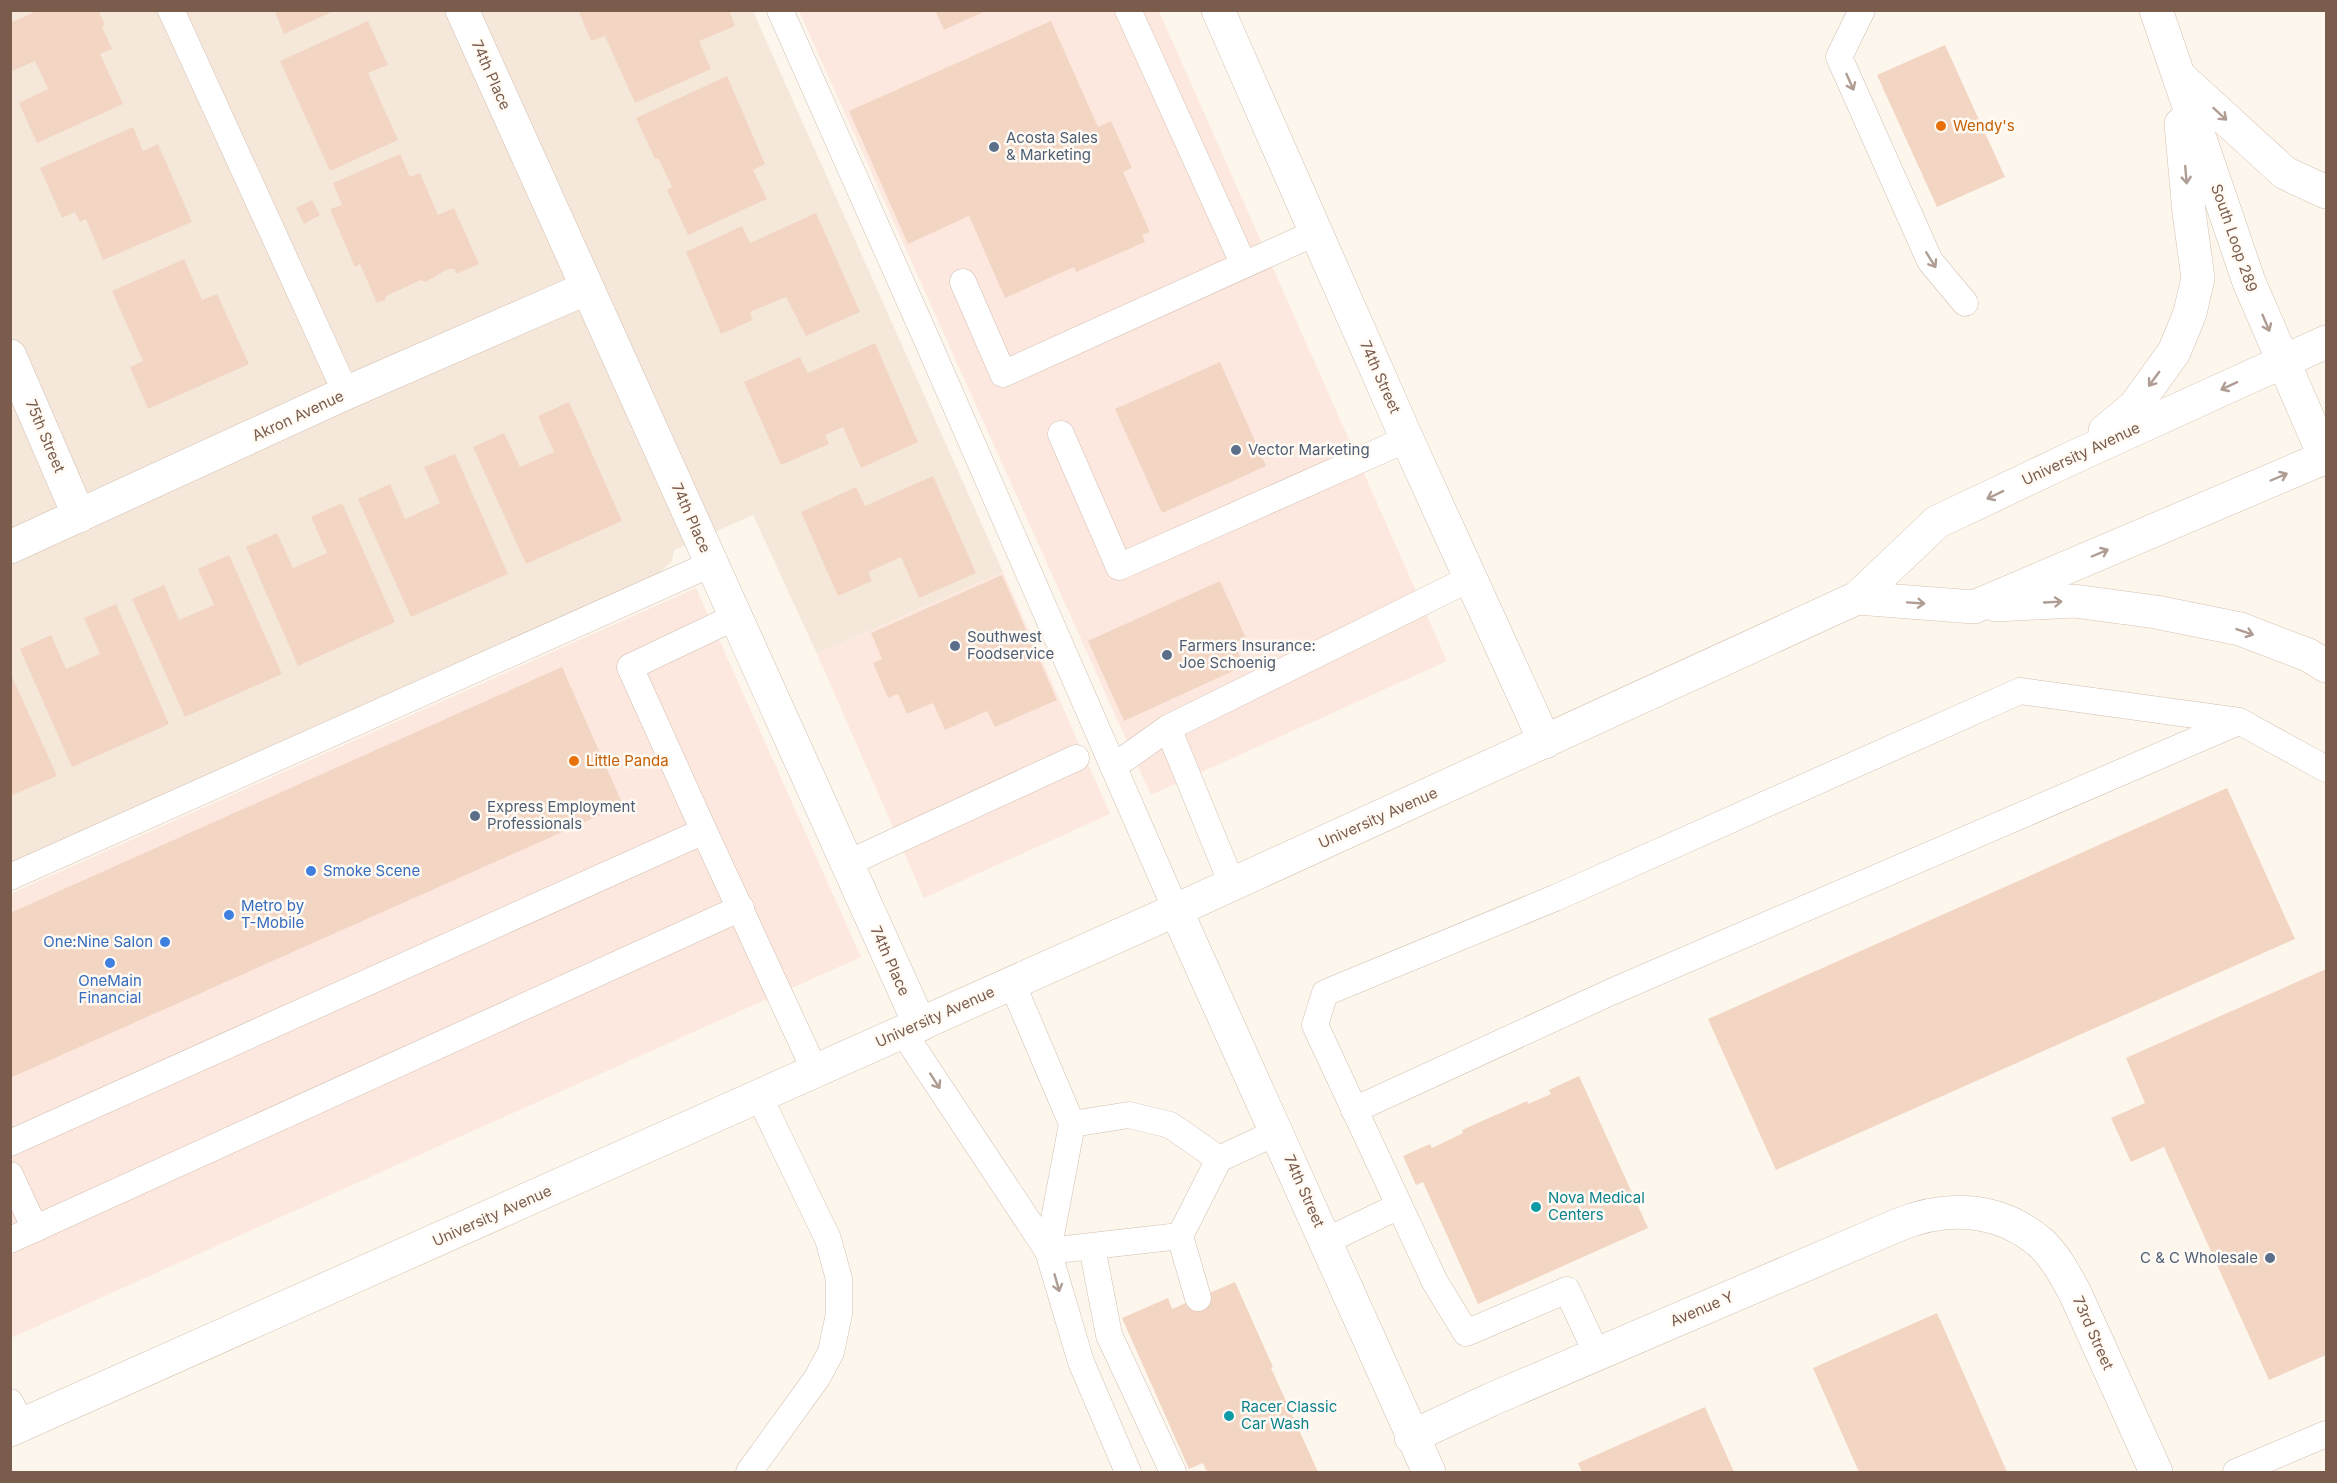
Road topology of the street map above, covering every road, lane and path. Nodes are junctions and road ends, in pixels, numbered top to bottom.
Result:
1 (171, 10) edge
2 (462, 10) edge
3 (780, 10) edge
4 (1128, 10) edge
5 (1218, 10) edge
6 (1862, 10) edge
7 (2156, 10) edge
8 (2177, 75) junction
9 (2326, 192) edge
10 (1317, 232) junction
11 (1244, 265) junction
12 (963, 282) dead end
13 (587, 288) junction
14 (1965, 303) dead end
15 (2326, 342) edge
16 (10, 356) edge
17 (2282, 361) junction
18 (346, 393) junction
19 (1061, 434) dead end
20 (1407, 439) junction
21 (2074, 457) junction
22 (2326, 458) edge
23 (79, 516) junction
24 (10, 548) edge
25 (711, 564) junction
26 (1471, 578) junction
27 (1857, 598) junction
28 (1974, 607) junction
29 (735, 617) junction
30 (2326, 666) edge
31 (2239, 721) junction
32 (1168, 728) junction
33 (1545, 742) junction
34 (1076, 758) dead end
35 (1113, 767) junction
36 (2326, 769) edge
37 (704, 831) junction
38 (846, 864) junction
39 (10, 877) edge
40 (1232, 884) junction
41 (741, 908) junction
42 (1176, 910) junction
43 (1012, 983) junction
44 (911, 1028) junction
45 (815, 1071) junction
46 (759, 1096) junction
47 (1354, 1110) junction
48 (1072, 1125) junction
49 (1277, 1132) junction
50 (10, 1143) edge
51 (1219, 1159) junction
52 (10, 1175) edge
53 (1399, 1206) junction
54 (2001, 1218) joint
55 (35, 1229) junction
56 (1180, 1236) junction
57 (10, 1240) edge
58 (1326, 1241) junction
59 (1092, 1247) junction
60 (1048, 1251) junction
61 (1198, 1298) dead end
62 (1597, 1354) junction
63 (14, 1419) edge
64 (2326, 1434) edge
65 (1411, 1437) junction
66 (749, 1473) edge
67 (1128, 1473) edge
68 (1173, 1473) edge
69 (1429, 1473) edge
70 (2156, 1473) edge
71 (2236, 1473) edge

1 - 18 lane
2 - 13 main road, 74th Place
3 - 35 lane
4 - 11 lane
5 - 10 main road, 74th Street
6 -> 14 lane
7 - 8 main road, South Loop 289
8 -> 9 main road
8 -> 17 main road, South Loop 289
8 -> 21 main road
10 - 11 lane
10 - 20 main road, 74th Street
11 - 12 lane
13 - 18 main road, Akron Avenue
13 - 25 main road, 74th Place
15 - 17 main road, University Avenue
16 - 23 main road, 75th Street
17 -> 21 main road, University Avenue
17 - 22 main road, South Loop 289
18 - 23 main road, Akron Avenue
19 - 20 lane
20 - 26 main road, 74th Street
21 -> 27 main road, University Avenue
28 -> 22 main road, University Avenue
23 - 24 main road, Akron Avenue
25 - 29 main road, 74th Place
25 - 39 lane
26 - 32 lane
26 - 33 main road, 74th Street
27 -> 28 main road, University Avenue
27 - 33 main road, University Avenue
28 -> 30 main road
29 - 37 lane
29 - 38 main road, 74th Place
31 - 36 lane
31 - 47 lane
31 - 47 lane
32 - 35 lane
32 - 40 lane
33 - 40 main road, University Avenue
34 - 38 lane
35 - 42 lane
37 - 41 lane
37 - 50 lane
38 - 44 main road, 74th Place
40 - 42 main road, University Avenue
41 - 45 lane
41 - 55 lane
42 - 43 main road, University Avenue
42 - 49 main road, 74th Street
43 - 44 main road, University Avenue
43 - 48 lane
44 - 45 main road, University Avenue
44 -> 60 lane
45 - 46 main road, University Avenue
46 - 63 main road, University Avenue
46 - 66 lane
47 - 53 lane
48 - 51 lane
48 - 60 lane
49 - 51 lane
49 - 58 main road, 74th Street
51 - 56 lane
52 - 55 lane
53 - 58 lane
53 - 62 lane
54 - 62 main road, Avenue Y
54 - 70 main road, 73rd Street
55 - 57 lane
56 - 59 lane
56 - 61 lane
58 - 65 main road, 74th Street
59 - 60 lane
59 - 68 lane
60 -> 67 lane
62 - 65 main road, Avenue Y
64 - 71 lane
65 - 69 main road, 74th Street

